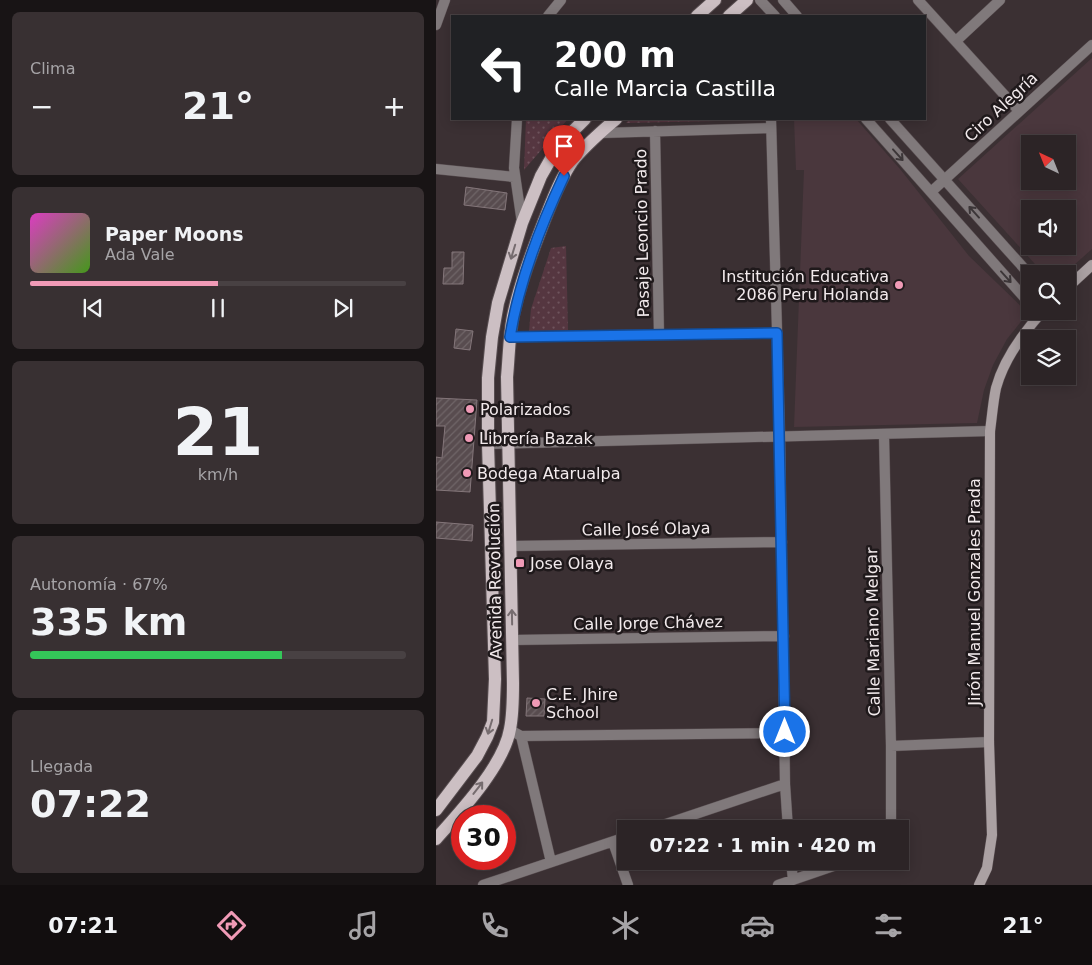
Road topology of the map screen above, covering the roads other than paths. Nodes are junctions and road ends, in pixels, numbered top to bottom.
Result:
1 (445, 0) edge
2 (561, 0) edge
3 (715, 0) edge
4 (747, 0) edge
5 (760, 0) edge
6 (783, 0) edge
7 (918, 0) edge
8 (1000, 0) edge
9 (771, 14) edge
10 (549, 15) edge
11 (698, 15) edge
12 (730, 15) edge
13 (796, 15) edge
14 (436, 25) edge
15 (956, 41) junction
16 (1092, 45) edge
17 (1020, 111) junction
18 (517, 120) edge
19 (584, 120) edge
20 (615, 120) edge
21 (867, 120) edge
22 (891, 120) edge
23 (771, 124) edge
24 (655, 131) junction
25 (600, 133) junction
26 (436, 169) edge
27 (514, 176) junction
28 (945, 180) junction
29 (931, 192) junction
30 (522, 223) junction
31 (1021, 265) edge
32 (1092, 265) edge
33 (1076, 280) edge
34 (1021, 294) edge
35 (1035, 320) edge
36 (777, 333) junction
37 (659, 335) junction
38 (510, 337) junction
39 (990, 431) junction
40 (884, 435) junction
41 (780, 436) junction
42 (509, 443) junction
43 (488, 444) junction
44 (782, 542) junction
45 (510, 546) junction
46 (784, 636) junction
47 (512, 640) junction
48 (785, 732) junction
49 (515, 733) junction
50 (989, 742) junction
51 (891, 746) junction
52 (785, 784) junction
53 (436, 810) edge
54 (679, 820) edge
55 (787, 820) edge
56 (891, 820) edge
57 (436, 839) edge
58 (617, 840) edge
59 (613, 842) junction
60 (551, 862) junction
61 (791, 870) edge
62 (821, 870) edge
63 (792, 880) junction
64 (484, 885) edge
65 (628, 885) edge
66 (778, 885) edge
67 (978, 885) edge

1 - 14 street
2 - 10 street
3 - 11 main road
4 - 12 main road
5 - 9 street
6 - 13 street
7 - 15 street
8 - 15 street
15 - 17 street
16 - 17 street, Ciro Alegría
17 - 28 street, Ciro Alegría
18 - 27 street
19 - 30 main road, Avenida Revolución
20 - 25 main road, Avenida Revolución
21 -> 29 street
22 - 28 street
23 - 24 street
23 - 36 street
24 - 25 street
24 - 37 street, Pasaje Leoncio Prado
25 - 38 main road, Avenida Revolución
26 - 27 street
27 - 30 street
28 - 29 street, Ciro Alegría
31 -> 28 street
29 -> 34 street
30 -> 43 main road, Avenida Revolución
32 - 33 street
35 - 39 street, Jirón Manuel Gonzales Prada
36 - 37 street
36 - 41 street
37 - 38 street
38 - 42 main road, Avenida Revolución
39 - 40 street
39 - 50 street, Jirón Manuel Gonzales Prada
40 - 41 street
40 - 51 street, Calle Mariano Melgar
41 - 42 street
41 - 44 street
42 - 43 street
42 - 45 main road, Avenida Revolución
43 -> 53 main road, Avenida Revolución
44 - 45 street, Calle José Olaya
44 - 46 street
47 -> 45 main road, Avenida Revolución
46 - 47 street, Calle Jorge Chávez
46 - 48 street
47 - 49 main road, Avenida Revolución
48 - 49 street
48 - 52 street
57 -> 49 main road, Avenida Revolución
49 - 60 street
50 - 51 street
50 - 67 street, Jirón Manuel Gonzales Prada
51 - 56 street, Calle Mariano Melgar
52 - 54 street
52 - 55 street
58 - 59 street
59 - 60 street
59 - 65 street
60 - 64 street
61 - 63 street
62 - 63 street
63 - 66 street

